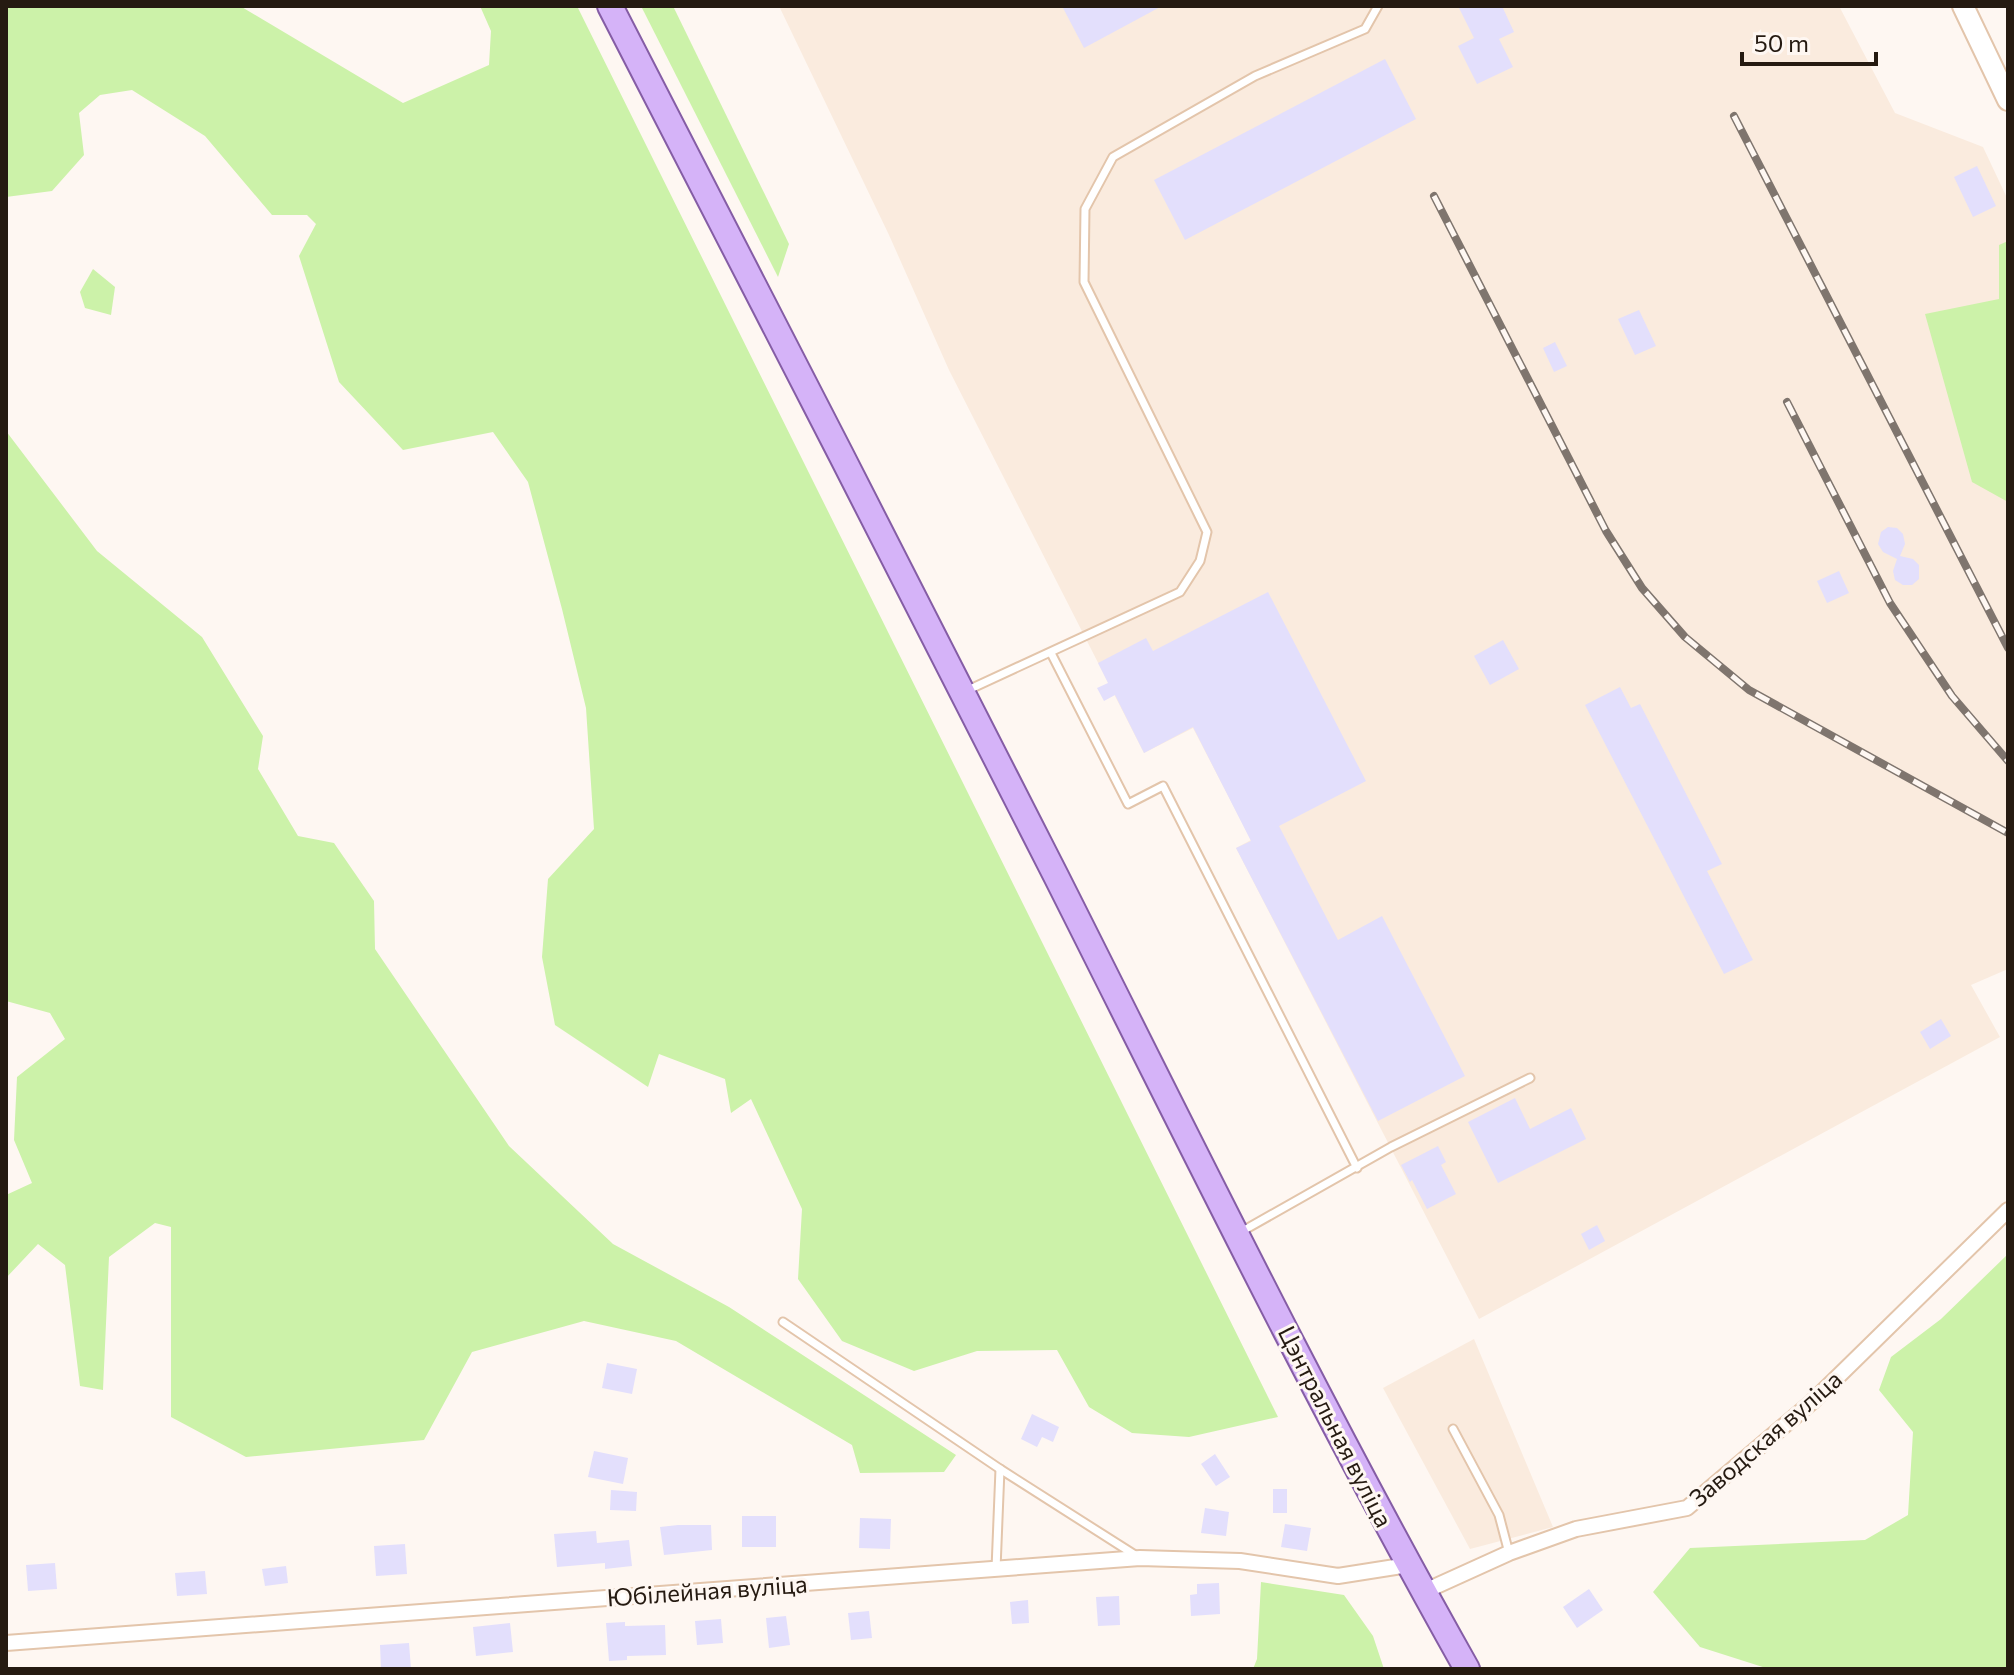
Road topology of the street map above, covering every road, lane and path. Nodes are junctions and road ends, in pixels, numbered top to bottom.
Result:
1 (610, 6) edge
2 (1378, 6) edge
3 (1963, 6) edge
4 (2008, 100) edge
5 (1051, 653) junction
6 (963, 693) junction
7 (1530, 1078) dead end
8 (1357, 1168) junction
9 (2008, 1210) edge
10 (1237, 1234) junction
11 (783, 1322) dead end
12 (1453, 1429) dead end
13 (1000, 1469) junction
14 (1509, 1553) junction
15 (1140, 1558) junction
16 (1408, 1565) junction
17 (996, 1569) junction
18 (1423, 1592) junction
19 (6, 1643) edge
20 (1467, 1669) edge

1 - 6 main road, Цэнтральная вуліца
2 - 5 lane
3 - 4 street
5 - 6 lane
5 - 8 lane
6 - 10 main road, Цэнтральная вуліца
7 - 8 lane
8 - 10 lane
9 - 14 street, Заводская вуліца
10 - 16 main road, Цэнтральная вуліца
11 - 13 lane
12 - 14 lane
13 - 15 lane
13 - 17 lane
14 - 18 street, Заводская вуліца
15 - 16 street, Юбілейная вуліца
15 - 17 street, Юбілейная вуліца
16 - 18 main road, Цэнтральная вуліца
17 - 19 street, Юбілейная вуліца
18 - 20 main road, Цэнтральная вуліца

